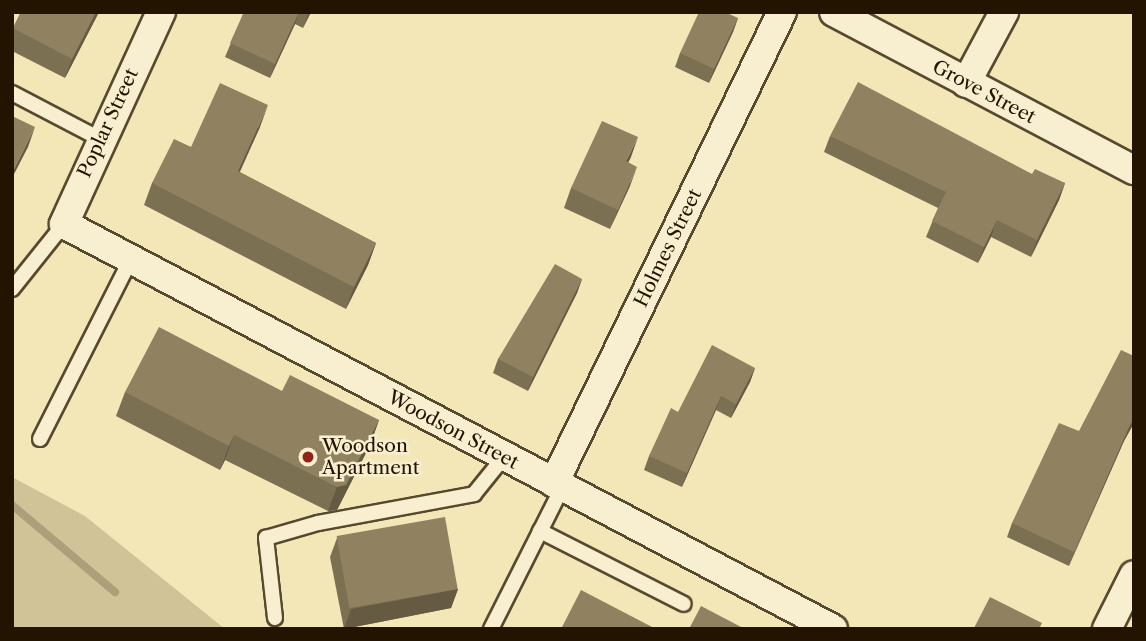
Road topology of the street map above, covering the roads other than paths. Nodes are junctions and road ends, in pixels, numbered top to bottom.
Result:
1 (161, 12) edge
2 (782, 12) edge
3 (834, 12) edge
4 (1004, 12) edge
5 (966, 83) junction
6 (12, 93) edge
7 (100, 139) junction
8 (1134, 170) edge
9 (69, 227) junction
10 (130, 261) junction
11 (12, 289) edge
12 (40, 439) dead end
13 (503, 457) junction
14 (558, 486) junction
15 (540, 531) junction
16 (1134, 575) edge
17 (684, 604) dead end
18 (275, 618) dead end
19 (491, 629) edge
20 (833, 629) edge
21 (1107, 629) edge

1 - 7 street, Poplar Street
2 - 14 street, Holmes Street
3 - 5 street, Grove Street
4 - 5 street
5 - 8 street, Grove Street
6 - 7 lane
7 - 9 street, Poplar Street
9 - 10 street, Woodson Street
9 - 11 lane
10 - 12 lane
10 - 13 street, Woodson Street
13 - 14 street, Woodson Street
13 - 18 lane
14 - 15 lane
14 - 20 street, Woodson Street
15 - 17 lane
15 - 19 lane
16 - 21 street

